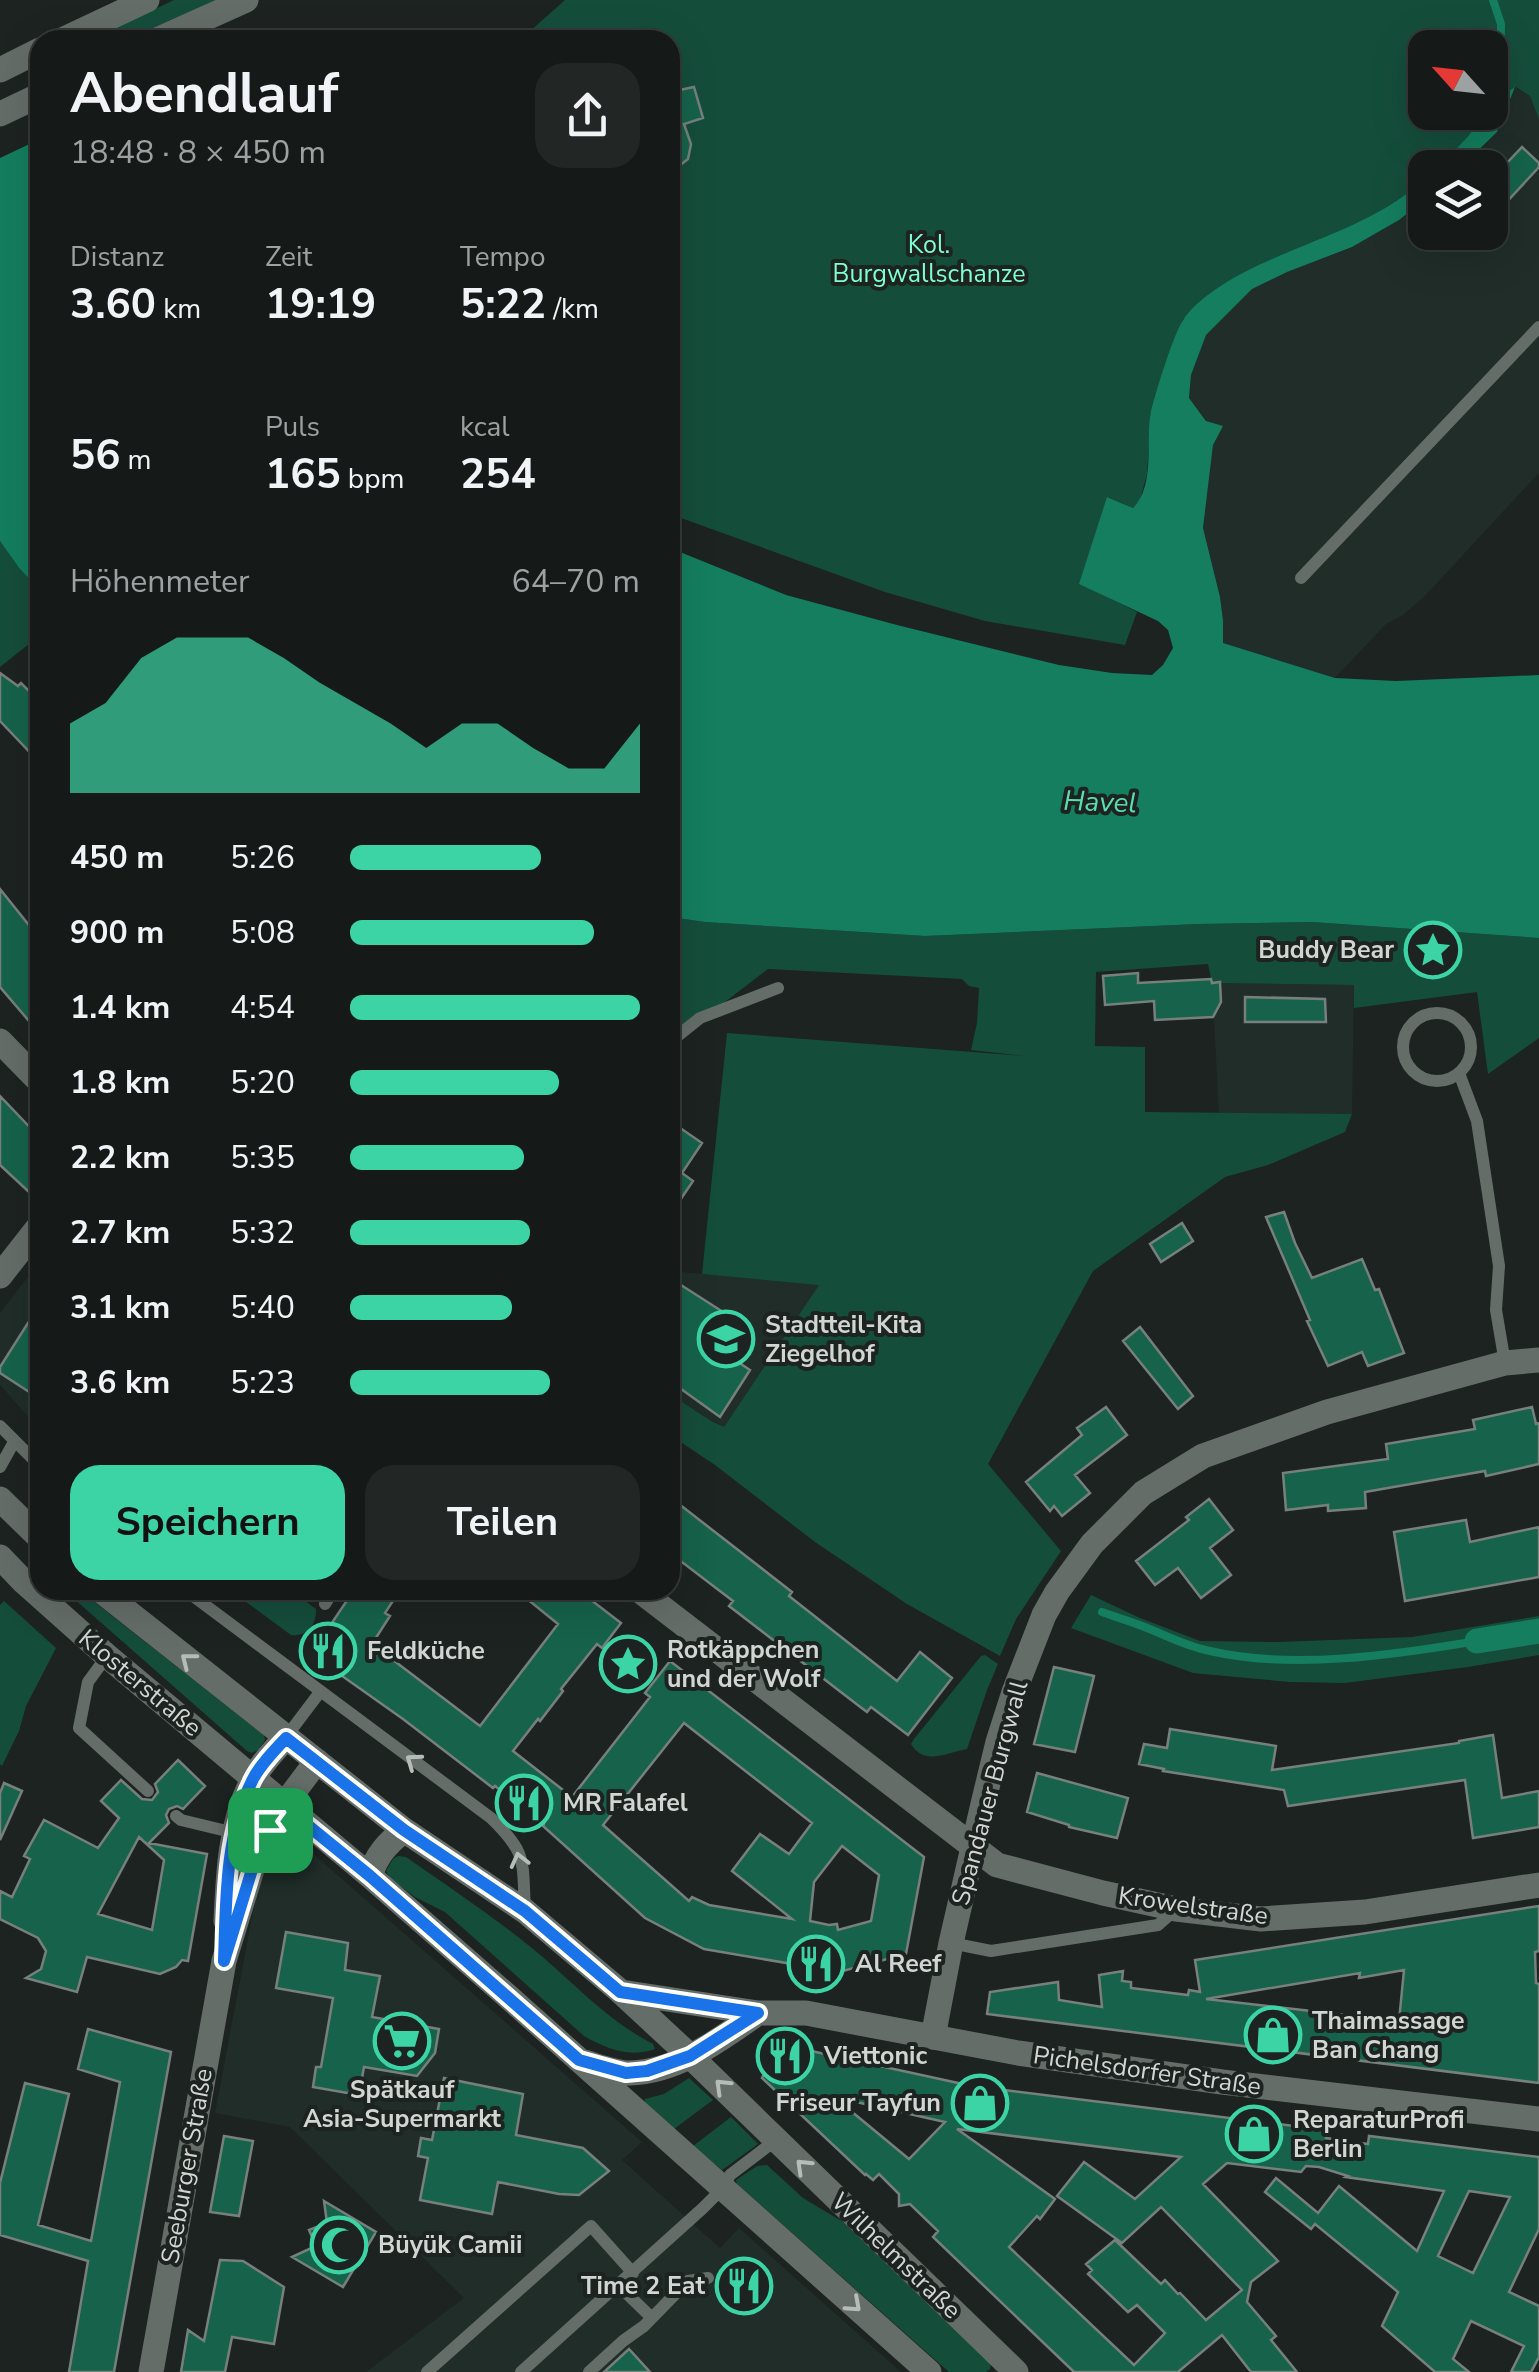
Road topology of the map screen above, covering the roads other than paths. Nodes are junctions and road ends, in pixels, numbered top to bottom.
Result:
1 (147, 0) edge
2 (246, 0) edge
3 (83, 30) edge
4 (178, 30) edge
5 (30, 55) edge
6 (0, 70) edge
7 (30, 100) edge
8 (0, 114) edge
9 (1539, 327) edge
10 (1301, 578) dead end
11 (778, 988) dead end
12 (680, 1034) edge
13 (0, 1041) edge
14 (30, 1072) edge
15 (1459, 1073) junction
16 (30, 1237) edge
17 (0, 1276) edge
18 (1539, 1360) edge
19 (1504, 1363) junction
20 (0, 1426) edge
21 (14, 1442) junction
22 (30, 1457) edge
23 (0, 1468) edge
24 (0, 1499) edge
25 (30, 1528) edge
26 (0, 1557) edge
27 (30, 1586) edge
28 (45, 1600) edge
29 (113, 1600) edge
30 (198, 1600) edge
31 (328, 1600) edge
32 (652, 1600) edge
33 (325, 1604) dead end
34 (108, 1656) junction
35 (320, 1692) junction
36 (286, 1738) junction
37 (317, 1761) junction
38 (253, 1778) junction
39 (148, 1790) dead end
40 (284, 1806) junction
41 (176, 1816) dead end
42 (404, 1830) junction
43 (235, 1833) junction
44 (974, 1848) junction
45 (370, 1876) junction
46 (1539, 1884) edge
47 (1176, 1909) junction
48 (525, 1911) junction
49 (950, 1943) junction
50 (224, 1961) junction
51 (620, 1992) junction
52 (758, 2013) junction
53 (932, 2038) junction
54 (690, 2056) junction
55 (579, 2060) junction
56 (1539, 2119) edge
57 (776, 2140) junction
58 (723, 2188) junction
59 (633, 2273) junction
60 (708, 2278) dead end
61 (619, 2286) junction
62 (652, 2318) junction
63 (1008, 2370) edge
64 (151, 2372) edge
65 (427, 2372) edge
66 (521, 2372) edge
67 (589, 2372) edge
68 (929, 2372) edge

1 - 3 street
2 - 4 street
5 - 6 street
7 - 8 street
9 - 10 lane
11 - 12 lane
13 - 14 street
15 - 15 lane
15 - 19 lane
16 - 17 street
18 - 19 street, Spandauer Burgwall
19 - 44 street, Spandauer Burgwall
20 - 21 lane
21 - 22 lane
21 - 23 lane
24 - 25 street
26 - 27 street, Klosterstraße
28 - 34 street, Klosterstraße
36 -> 29 street, Klosterstraße
30 - 35 lane
31 - 33 lane
32 - 44 street, Krowelstraße
34 - 38 street, Klosterstraße
34 - 39 lane
35 - 36 lane
48 -> 35 lane
36 - 37 street, Klosterstraße
36 - 38 street
37 - 40 street
37 - 42 street, Wilhelmstraße
38 - 40 street, Klosterstraße
38 - 43 street, Seeburger Straße
40 - 45 street
40 - 50 street, Seeburger Straße
41 - 43 lane
42 - 45 street
42 - 48 street, Wilhelmstraße
43 - 50 street, Seeburger Straße
44 - 47 street, Krowelstraße
44 - 49 street, Spandauer Burgwall
45 - 55 street
46 - 47 street, Krowelstraße
47 - 49 lane
48 - 51 street, Wilhelmstraße
49 - 53 street, Spandauer Burgwall
50 - 64 street, Seeburger Straße
51 - 52 street, Pichelsdorfer Straße
51 - 54 street, Wilhelmstraße
52 - 53 street, Pichelsdorfer Straße
52 - 54 street
53 - 56 street, Pichelsdorfer Straße
54 - 55 street
57 -> 54 street, Wilhelmstraße
55 - 58 street
57 - 58 lane
63 -> 57 street, Wilhelmstraße
58 - 59 lane
58 -> 68 street
59 - 61 lane
59 - 65 lane
60 - 62 lane
61 - 62 lane
61 - 66 lane
62 - 67 lane

